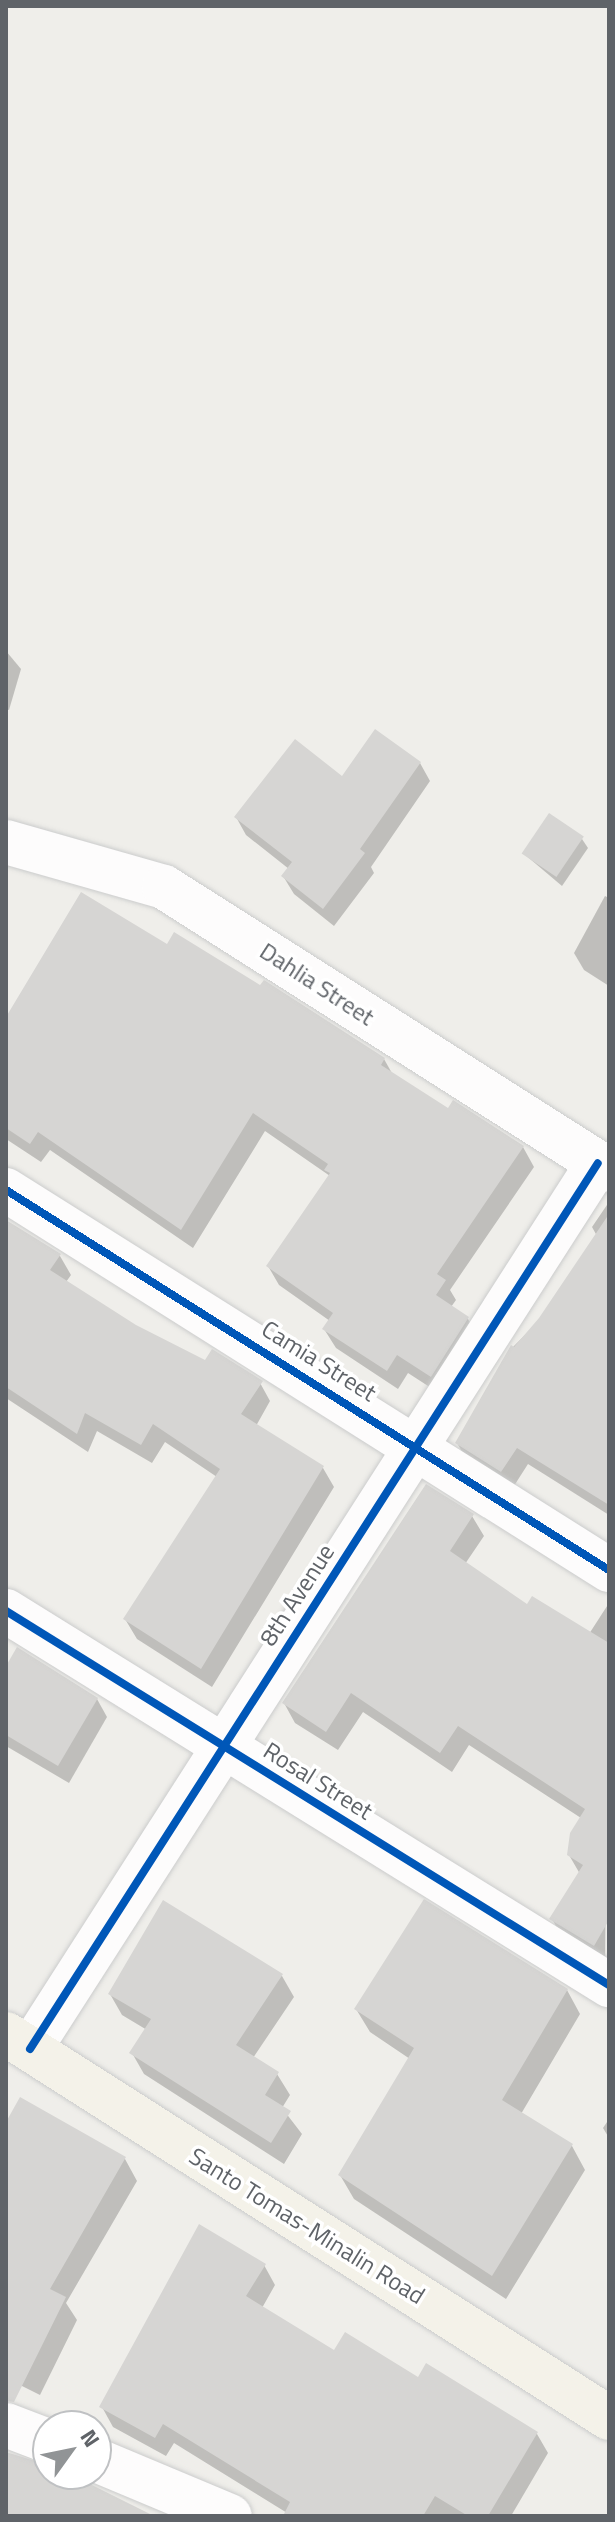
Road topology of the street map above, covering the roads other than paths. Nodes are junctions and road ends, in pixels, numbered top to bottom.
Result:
1 (6, 842) edge
2 (603, 1167) edge
3 (6, 1190) edge
4 (418, 1445) junction
5 (609, 1570) edge
6 (6, 1611) edge
7 (224, 1746) junction
8 (609, 1985) edge
9 (18, 2042) edge
10 (609, 2418) edge
11 (6, 2425) edge
12 (32, 2435) edge
13 (112, 2467) edge
14 (230, 2516) edge

1 - 2 street, Dahlia Street
2 - 4 street, 8th Avenue
3 - 4 street, Camia Street
4 - 5 street, Camia Street
4 - 7 street, 8th Avenue
6 - 7 street, Rosal Street
7 - 8 street, Rosal Street
7 - 9 street, 8th Avenue
9 - 10 main road, Santo Tomas-Minalin Road
11 - 12 street
13 - 14 street

